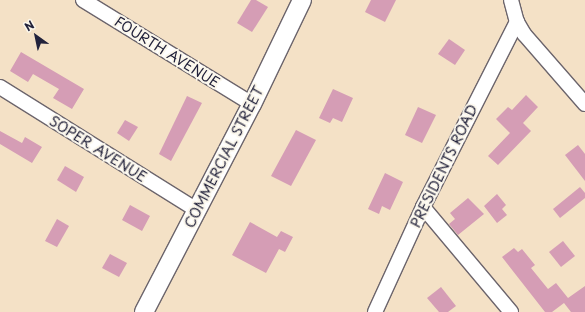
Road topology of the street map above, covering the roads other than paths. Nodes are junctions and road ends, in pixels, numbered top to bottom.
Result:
1 (83, 0) edge
2 (302, 0) edge
3 (511, 0) edge
4 (517, 22) junction
5 (0, 87) edge
6 (252, 104) junction
7 (585, 104) edge
8 (423, 207) junction
9 (197, 210) junction
10 (144, 312) edge
11 (375, 312) edge
12 (511, 312) edge

1 - 6 street, FOURTH AVENUE
2 - 6 main road, COMMERCIAL STREET
3 - 4 street
4 - 7 street
4 - 8 street, PRESIDENTS ROAD
5 - 9 street, SOPER AVENUE
6 - 9 main road, COMMERCIAL STREET
8 - 11 street, PRESIDENTS ROAD
8 - 12 street
9 - 10 main road, COMMERCIAL STREET

